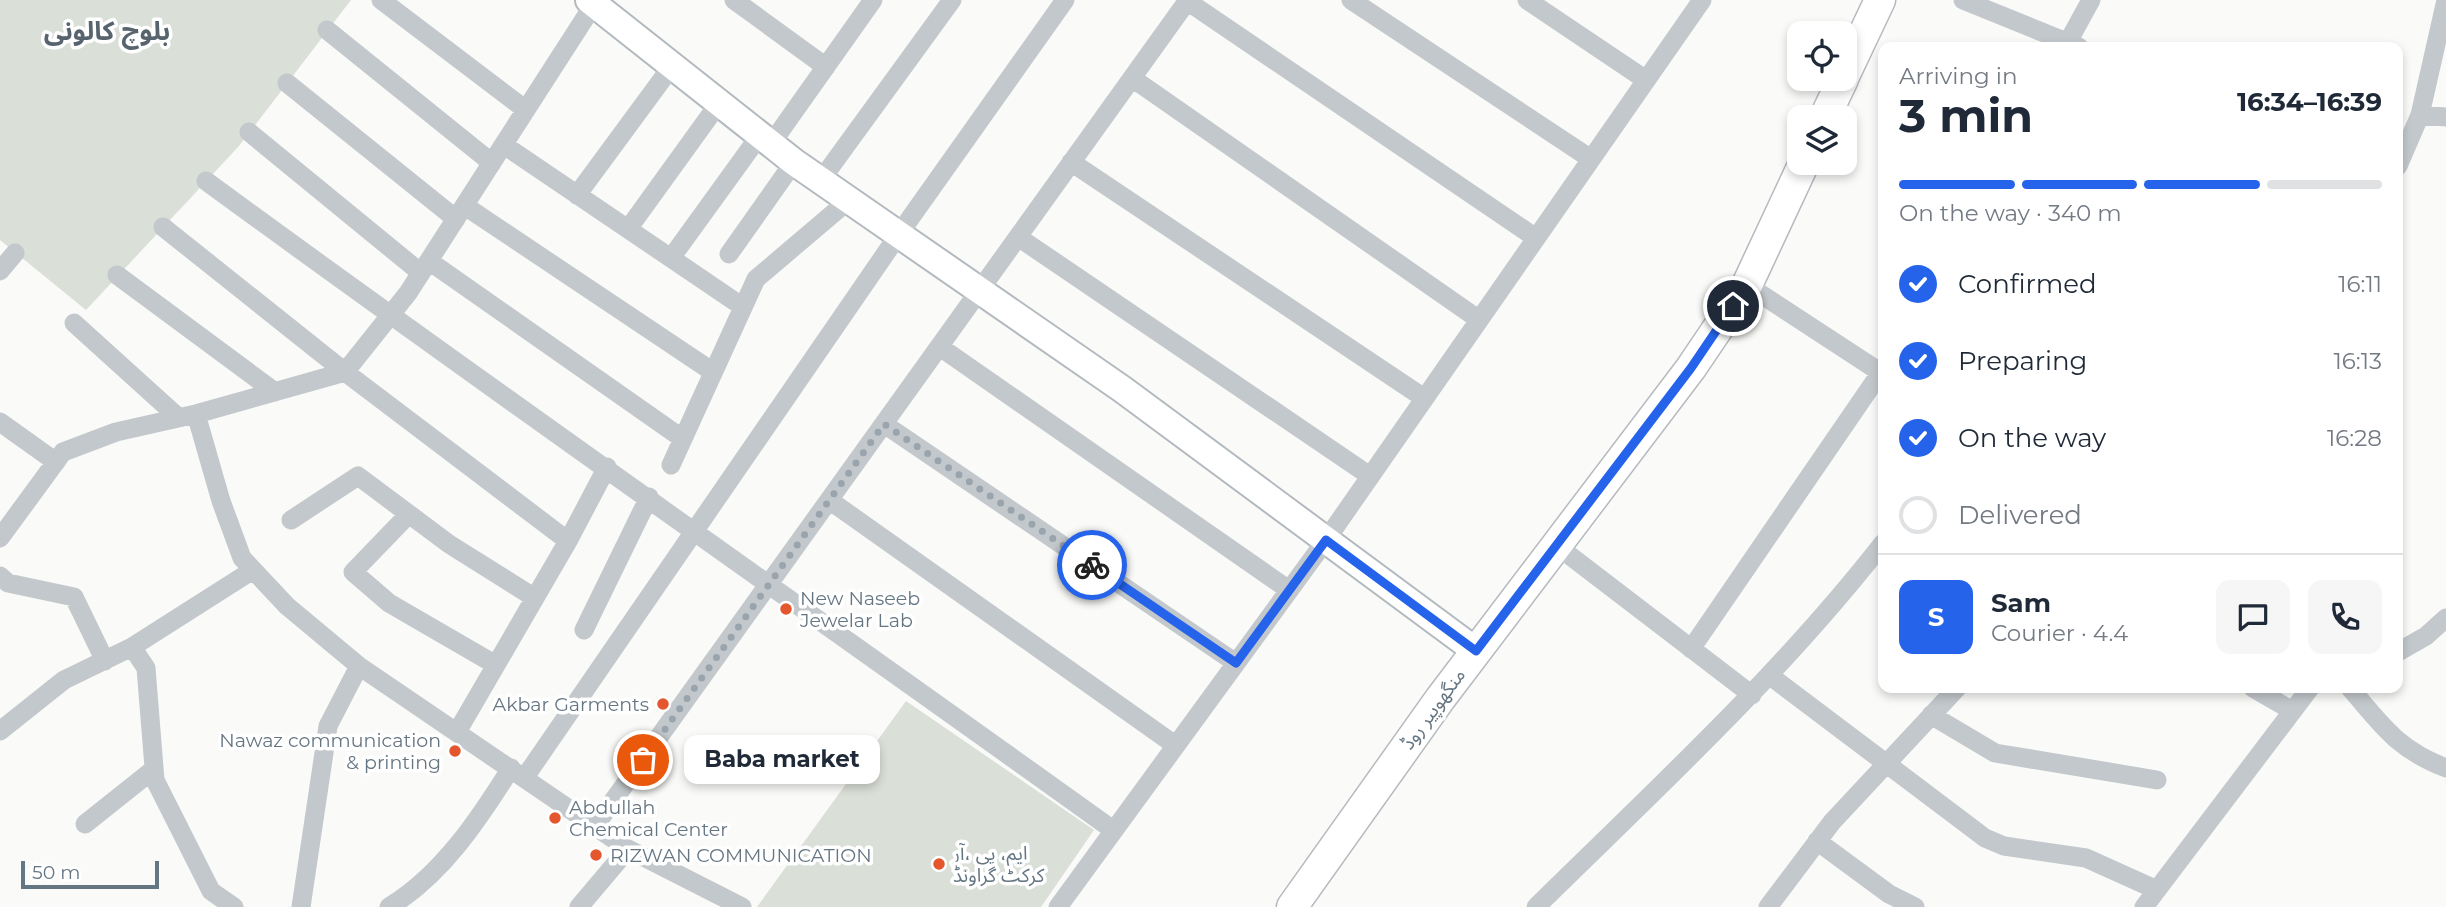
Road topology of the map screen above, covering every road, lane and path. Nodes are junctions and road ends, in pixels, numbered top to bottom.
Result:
1 (381, 0) edge
2 (734, 0) edge
3 (952, 0) edge
4 (1065, 0) edge
5 (1351, 0) edge
6 (1527, 0) edge
7 (1880, 0) edge
8 (1963, 0) edge
9 (2091, 0) edge
10 (2446, 0) edge
11 (1187, 1) edge
12 (591, 2) edge
13 (865, 3) edge
14 (1692, 3) edge
15 (327, 30) dead end
16 (2067, 42) edge
17 (2075, 42) edge
18 (1857, 49) edge
19 (672, 66) junction
20 (826, 67) junction
21 (1132, 78) junction
22 (1646, 80) junction
23 (287, 83) dead end
24 (719, 103) junction
25 (526, 110) junction
26 (2420, 115) junction
27 (2446, 117) edge
28 (249, 132) dead end
29 (766, 140) junction
30 (504, 145) junction
31 (2403, 154) edge
32 (1591, 159) junction
33 (794, 162) junction
34 (1071, 162) junction
35 (492, 163) junction
36 (1798, 175) edge
37 (821, 180) junction
38 (206, 181) dead end
39 (577, 194) junction
40 (849, 200) junction
41 (460, 212) junction
42 (163, 227) dead end
43 (628, 229) junction
44 (898, 234) junction
45 (1018, 237) junction
46 (1535, 238) junction
47 (15, 253) dead end
48 (729, 254) dead end
49 (671, 258) junction
50 (425, 267) junction
51 (0, 271) edge
52 (117, 275) dead end
53 (1747, 285) junction
54 (980, 290) junction
55 (743, 307) junction
56 (390, 316) junction
57 (1478, 319) junction
58 (74, 323) dead end
59 (940, 347) junction
60 (1878, 370) edge
61 (345, 372) junction
62 (713, 372) junction
63 (1878, 379) edge
64 (275, 392) junction
65 (1424, 398) junction
66 (188, 416) junction
67 (884, 424) junction
68 (1, 425) edge
69 (683, 439) junction
70 (56, 461) junction
71 (671, 466) dead end
72 (607, 467) junction
73 (1370, 477) junction
74 (649, 497) junction
75 (829, 500) junction
76 (409, 514) junction
77 (291, 520) dead end
78 (696, 530) junction
79 (0, 538) edge
80 (1326, 540) junction
81 (568, 541) junction
82 (1556, 545) junction
83 (1878, 554) edge
84 (253, 570) junction
85 (0, 576) edge
86 (770, 583) junction
87 (1289, 590) junction
88 (535, 598) junction
89 (2446, 618) edge
90 (584, 629) dead end
91 (132, 647) junction
92 (1691, 649) junction
93 (2403, 649) edge
94 (1476, 651) junction
95 (105, 661) junction
96 (1236, 663) junction
97 (496, 665) junction
98 (359, 666) junction
99 (1769, 675) junction
100 (1952, 693) edge
101 (2262, 693) edge
102 (2306, 693) edge
103 (2354, 693) edge
104 (1752, 695) junction
105 (2291, 710) junction
106 (1931, 715) junction
107 (0, 731) edge
108 (457, 732) junction
109 (1175, 745) junction
110 (1888, 764) junction
111 (2446, 768) edge
112 (154, 769) junction
113 (518, 772) junction
114 (2157, 780) dead end
115 (85, 824) dead end
116 (595, 826) junction
117 (1113, 830) junction
118 (1817, 841) junction
119 (628, 849) junction
120 (2157, 890) junction
121 (234, 907) edge
122 (301, 907) edge
123 (389, 907) edge
124 (579, 907) edge
125 (742, 907) edge
126 (1058, 907) edge
127 (1292, 907) edge
128 (1536, 907) edge
129 (1768, 907) edge
130 (1915, 907) edge
131 (2144, 907) edge

1 - 25 street
2 - 20 street
3 - 37 street
4 - 44 street
5 - 32 street
6 - 22 street
7 - 18 main road
8 - 16 street
9 - 17 street
10 - 26 street
11 - 21 street
11 - 46 street
12 - 19 street
12 - 25 street
13 - 20 street
14 - 22 street
15 - 35 street
19 - 24 street
19 - 39 street
20 - 29 street
21 - 34 street
21 - 57 street
22 - 32 street
23 - 41 street
24 - 29 street
24 - 43 street
25 - 30 street
26 - 27 street
26 - 31 street
28 - 50 street
29 - 33 street
29 - 49 street
30 - 35 street
30 - 39 street
32 - 46 street
33 - 37 street
33 - 48 street
34 - 45 street
34 - 65 street
35 - 41 street
36 - 53 main road, منگھوپیر روڈ
37 - 40 street
38 - 56 street
39 - 43 street
40 - 44 street
40 - 55 street
41 - 50 street
41 - 62 street
42 - 61 street
43 - 49 street
44 - 54 street
44 - 78 street
45 - 54 street
45 - 73 street
46 - 57 street
47 - 51 street
49 - 55 street
50 - 56 street
50 - 69 street
52 - 64 street
53 - 60 street
53 - 82 main road, منگھوپیر روڈ
54 - 59 street
54 - 80 street
55 - 62 street
56 - 61 street
56 - 72 street
57 - 65 street
58 - 66 street
59 - 67 street
59 - 87 street
61 - 64 street
61 - 81 street
62 - 69 street
63 - 92 street
64 - 66 street
65 - 73 street
66 - 70 street
66 - 84 street
67 - 75 street
67 - 96 street
68 - 70 street
69 - 71 street
70 - 79 street
72 - 74 street
72 - 81 street
73 - 80 street
74 - 78 street
74 - 90 street
75 - 86 street
75 - 109 street
76 - 77 street
76 - 88 street
76 - 97 street
78 - 86 street
78 - 113 street
80 - 87 street
80 - 94 street
81 - 88 street
82 - 92 street
82 - 94 main road, منگھوپیر روڈ
83 - 99 street
84 - 91 street
84 - 98 street
85 - 95 street
86 - 116 street
86 - 117 street
87 - 96 street
88 - 97 street
89 - 93 street
91 - 95 street
91 - 112 street
92 - 104 street
94 - 127 main road, منگھوپیر روڈ
95 - 107 street
96 - 109 street
97 - 108 street
98 - 108 street
98 - 122 street
99 - 104 street
99 - 110 street
100 - 106 street
101 - 105 street
102 - 105 street
103 - 111 street
104 - 128 street
105 - 120 street
106 - 110 street
106 - 114 street
108 - 113 street
109 - 117 street
110 - 118 street
110 - 120 street
112 - 115 street
112 - 121 street
113 - 116 street
113 - 123 street
116 - 119 street
117 - 126 street
118 - 129 street
118 - 130 street
119 - 124 street
119 - 125 street
120 - 131 street

